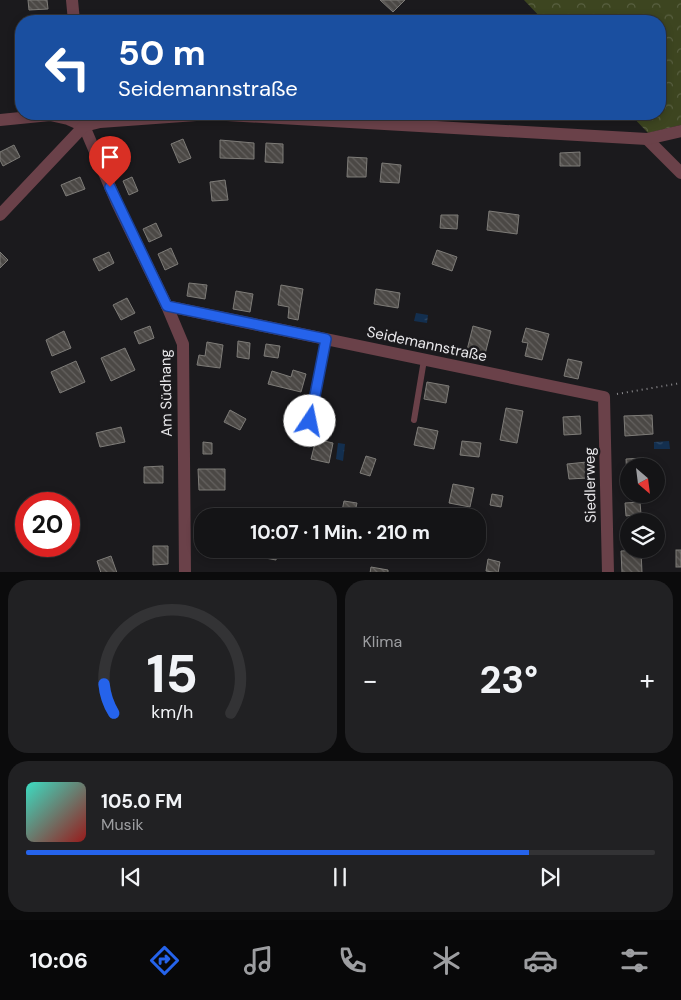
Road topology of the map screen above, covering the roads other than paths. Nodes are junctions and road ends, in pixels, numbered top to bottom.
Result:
1 (72, 0) edge
2 (73, 15) edge
3 (15, 118) edge
4 (0, 120) edge
5 (84, 120) edge
6 (128, 120) edge
7 (315, 120) edge
8 (681, 131) edge
9 (647, 139) junction
10 (681, 173) edge
11 (0, 215) edge
12 (167, 306) junction
13 (326, 339) junction
14 (424, 360) junction
15 (604, 396) joint
16 (414, 420) dead end
17 (310, 421) dead end
18 (185, 572) edge
19 (608, 572) edge

1 - 2 street
3 - 4 street
5 - 6 street
5 - 11 street
5 - 12 street, Am Südhang
7 - 9 street
8 - 9 street
9 - 10 street
12 - 13 street, Seidemannstraße
12 - 18 street, Am Südhang
13 - 14 street, Seidemannstraße
13 - 17 lane
14 - 15 street, Seidemannstraße
14 - 16 lane
15 - 19 street, Siedlerweg

